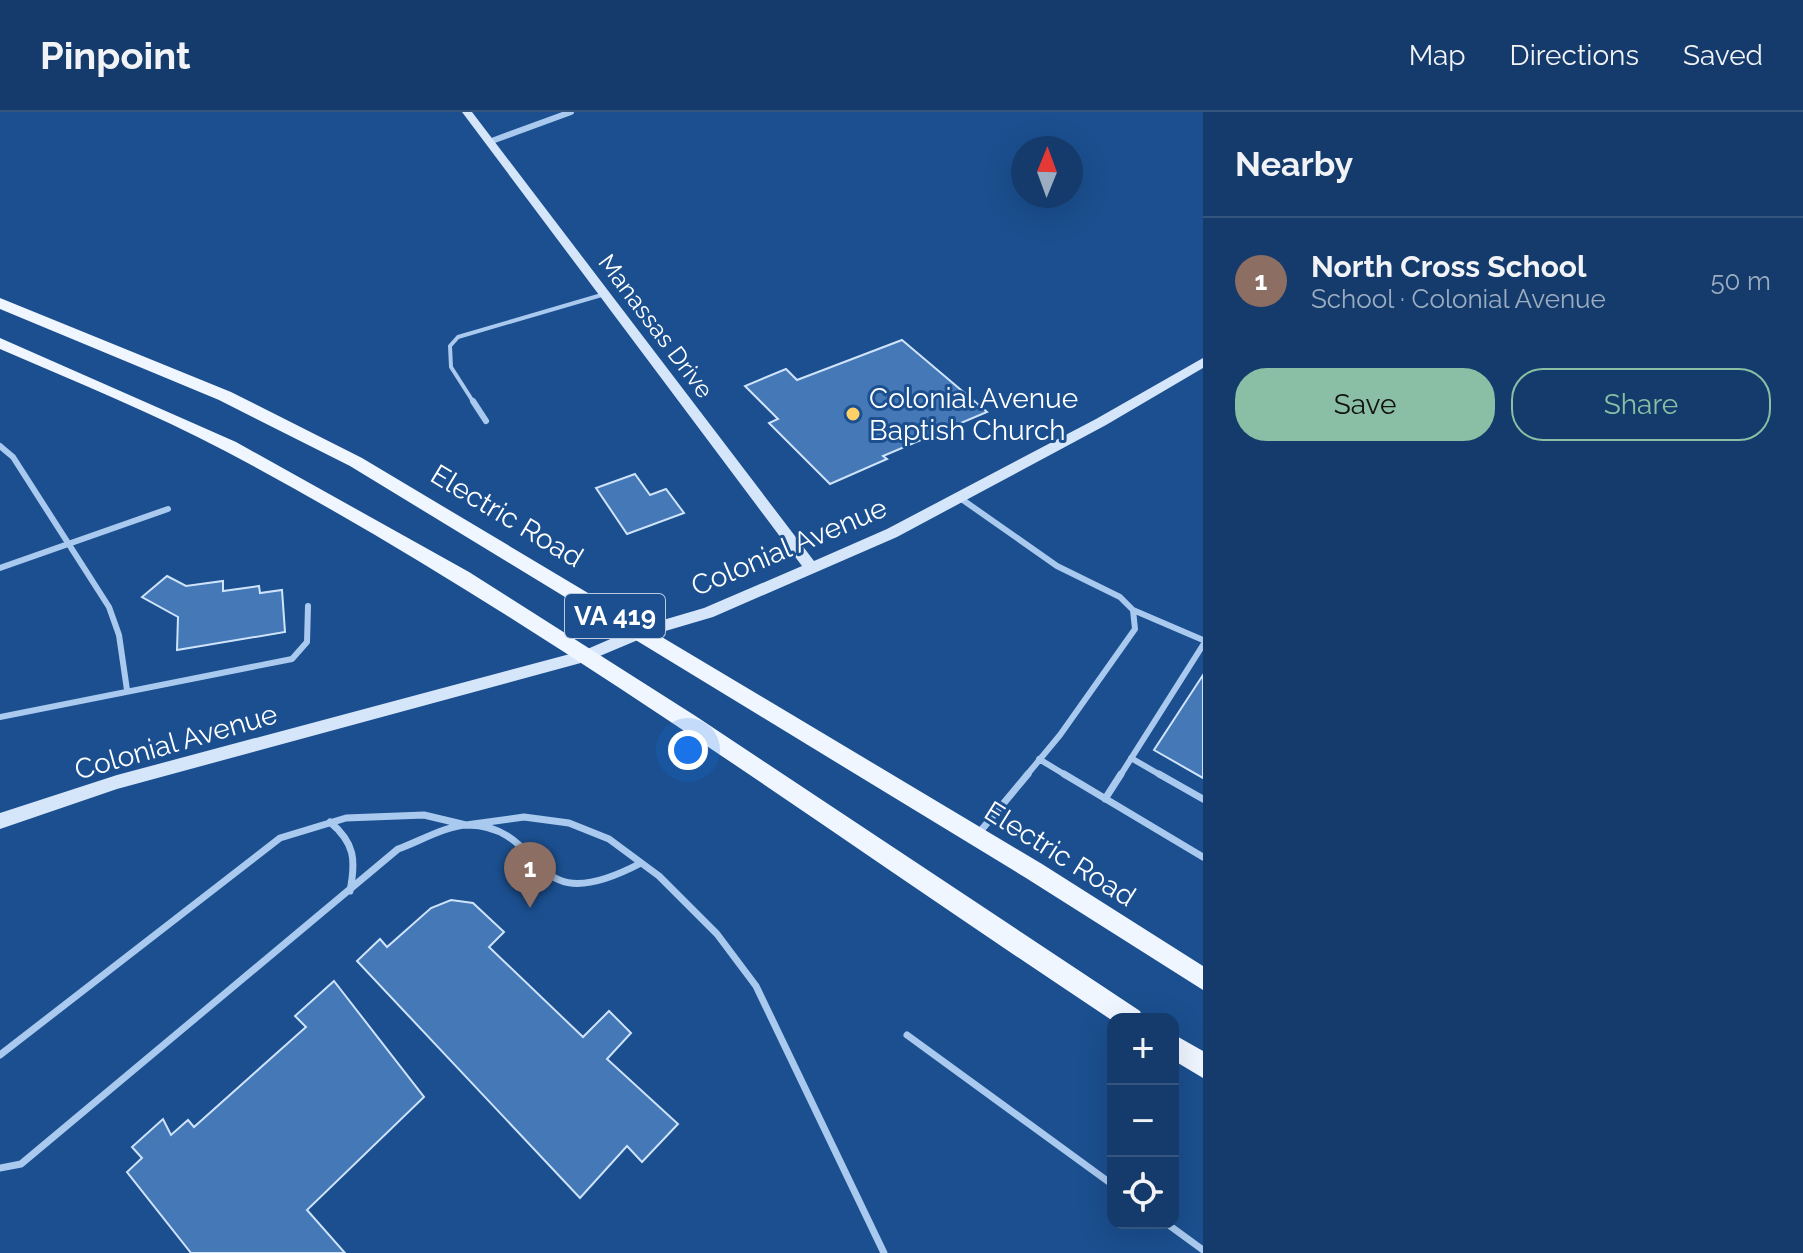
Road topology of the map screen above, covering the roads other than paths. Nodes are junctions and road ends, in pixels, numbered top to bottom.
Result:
1 (467, 112) edge
2 (571, 112) edge
3 (489, 142) junction
4 (605, 294) junction
5 (0, 303) edge
6 (0, 343) edge
7 (1203, 362) edge
8 (486, 421) dead end
9 (0, 446) edge
10 (958, 496) junction
11 (168, 509) dead end
12 (68, 545) junction
13 (810, 566) junction
14 (0, 568) edge
15 (308, 606) dead end
16 (1133, 610) junction
17 (641, 632) junction
18 (1203, 642) edge
19 (588, 655) junction
20 (127, 690) junction
21 (0, 717) edge
22 (1131, 758) junction
23 (1039, 759) junction
24 (1105, 799) junction
25 (1203, 799) edge
26 (0, 821) edge
27 (330, 822) junction
28 (466, 825) junction
29 (976, 836) junction
30 (1203, 857) edge
31 (641, 863) junction
32 (350, 891) junction
33 (1203, 979) edge
34 (1122, 1013) edge
35 (907, 1035) dead end
36 (1179, 1050) edge
37 (0, 1055) edge
38 (1203, 1066) edge
39 (0, 1168) edge
40 (1107, 1181) edge
41 (1174, 1229) edge
42 (1203, 1250) edge
43 (884, 1253) edge

1 - 3 main road, Manassas Drive
2 - 3 street
3 - 4 main road, Manassas Drive
4 - 8 lane
4 - 13 main road, Manassas Drive
5 - 17 main road, Electric Road / VA 419
6 - 19 main road, VA 419
7 - 10 main road, Colonial Avenue
9 - 12 lane
10 - 13 main road, Colonial Avenue
10 - 16 lane
11 - 12 lane
12 - 14 lane
12 - 20 lane
13 - 17 main road, Colonial Avenue
15 - 20 lane
16 - 18 lane
16 - 23 lane
17 - 19 main road, Colonial Avenue
17 - 29 main road, Electric Road / VA 419
18 - 22 lane
19 - 26 main road, Colonial Avenue
19 - 34 main road, VA 419
20 - 21 lane
22 - 24 lane
22 - 25 lane
23 - 24 lane
23 - 29 lane
24 - 30 lane
27 - 28 lane
27 - 32 lane
27 - 37 lane
28 - 31 lane
28 - 31 lane
28 - 32 lane
29 - 33 main road, Electric Road / VA 419
31 - 43 lane
32 - 39 lane
35 - 40 lane
36 - 38 main road
41 - 42 lane

